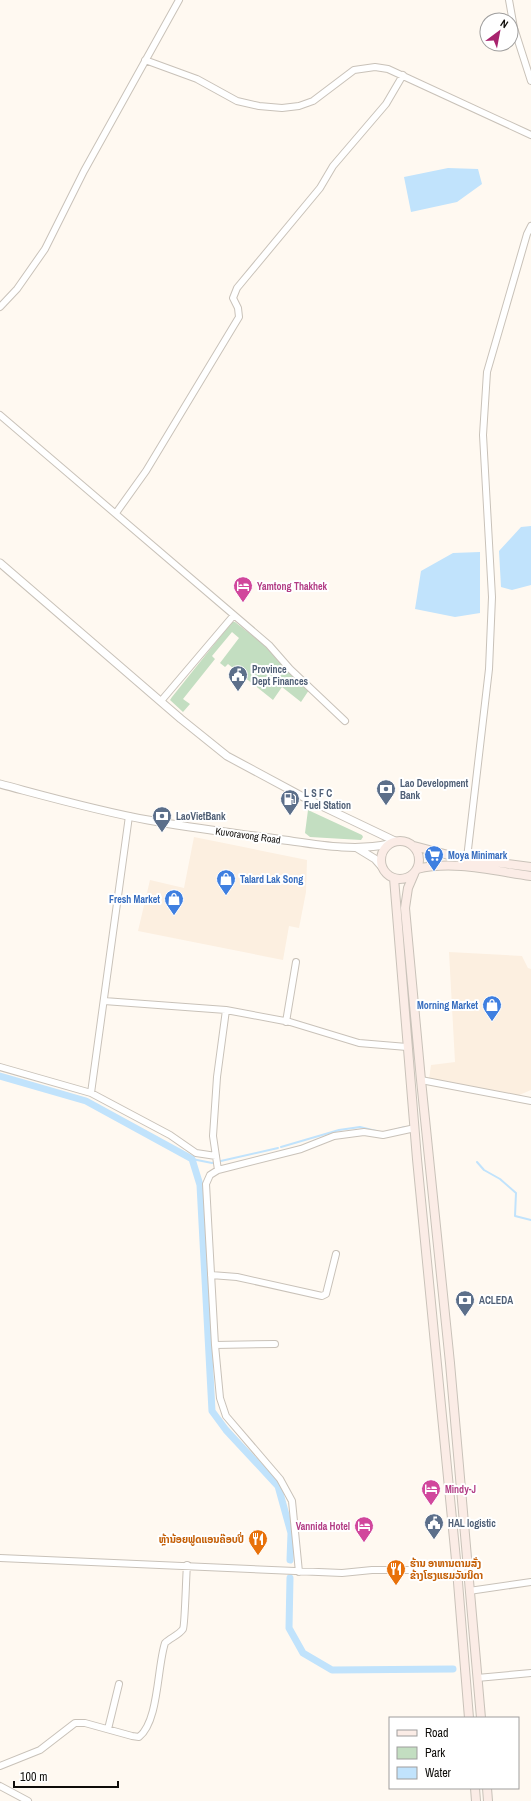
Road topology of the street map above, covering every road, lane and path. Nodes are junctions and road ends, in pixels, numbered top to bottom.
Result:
1 (179, 0) edge
2 (509, 0) edge
3 (146, 60) junction
4 (403, 75) junction
5 (531, 81) edge
6 (531, 135) edge
7 (531, 226) edge
8 (0, 307) edge
9 (0, 415) edge
10 (116, 513) junction
11 (0, 563) edge
12 (234, 615) junction
13 (162, 701) junction
14 (345, 721) dead end
15 (0, 784) edge
16 (129, 816) junction
17 (392, 843) junction
18 (414, 846) junction
19 (357, 848) junction
20 (467, 858) junction
21 (382, 867) junction
22 (531, 867) edge
23 (416, 871) junction
24 (531, 876) edge
25 (394, 878) junction
26 (296, 962) dead end
27 (104, 1001) junction
28 (226, 1010) junction
29 (286, 1022) junction
30 (407, 1047) junction
31 (0, 1067) edge
32 (420, 1080) junction
33 (91, 1093) junction
34 (531, 1101) edge
35 (415, 1128) junction
36 (216, 1156) junction
37 (218, 1170) junction
38 (336, 1254) dead end
39 (211, 1275) junction
40 (275, 1344) dead end
41 (215, 1345) junction
42 (0, 1558) edge
43 (187, 1565) junction
44 (457, 1570) junction
45 (468, 1570) junction
46 (299, 1572) junction
47 (531, 1582) edge
48 (469, 1591) junction
49 (531, 1673) edge
50 (477, 1678) junction
51 (119, 1684) dead end
52 (469, 1717) edge
53 (481, 1717) edge
54 (108, 1729) junction
55 (0, 1766) edge
56 (0, 1786) edge
57 (475, 1789) edge
58 (486, 1789) edge
59 (28, 1801) edge
60 (476, 1801) edge
61 (488, 1801) edge

1 - 3 street
2 - 5 street
3 - 4 street
3 - 8 street
4 - 6 street
4 - 10 street
7 - 20 street
9 - 10 street
10 - 12 street
11 - 13 street
12 - 13 street
12 - 14 street
13 - 17 street
15 - 16 street, Kuvoravong Road
16 - 19 street, Kuvoravong Road
16 - 27 street
17 - 18 main road
17 - 19 street, Kuvoravong Road
17 - 21 main road
18 - 20 main road
18 - 23 main road
19 - 21 street
20 - 22 main road
21 - 25 main road
23 - 24 main road
23 - 25 main road
23 - 32 main road
25 - 30 main road
26 - 29 street
27 - 28 street
27 - 33 street
28 - 29 street
28 - 36 street
29 - 30 street
30 - 35 main road
31 - 33 street
32 - 34 street
32 - 45 main road
33 - 36 street
35 - 37 street
35 - 44 main road
36 - 37 street
37 - 39 street
38 - 39 street
39 - 41 street
40 - 41 street
41 - 46 street
42 - 43 street
43 - 46 street
43 - 54 street
44 - 45 street
44 - 46 street
44 - 52 main road
45 - 48 main road
47 - 48 street
48 - 50 main road
49 - 50 street
50 - 53 main road
51 - 54 street
54 - 55 street
56 - 59 street
57 - 60 main road
58 - 61 main road

